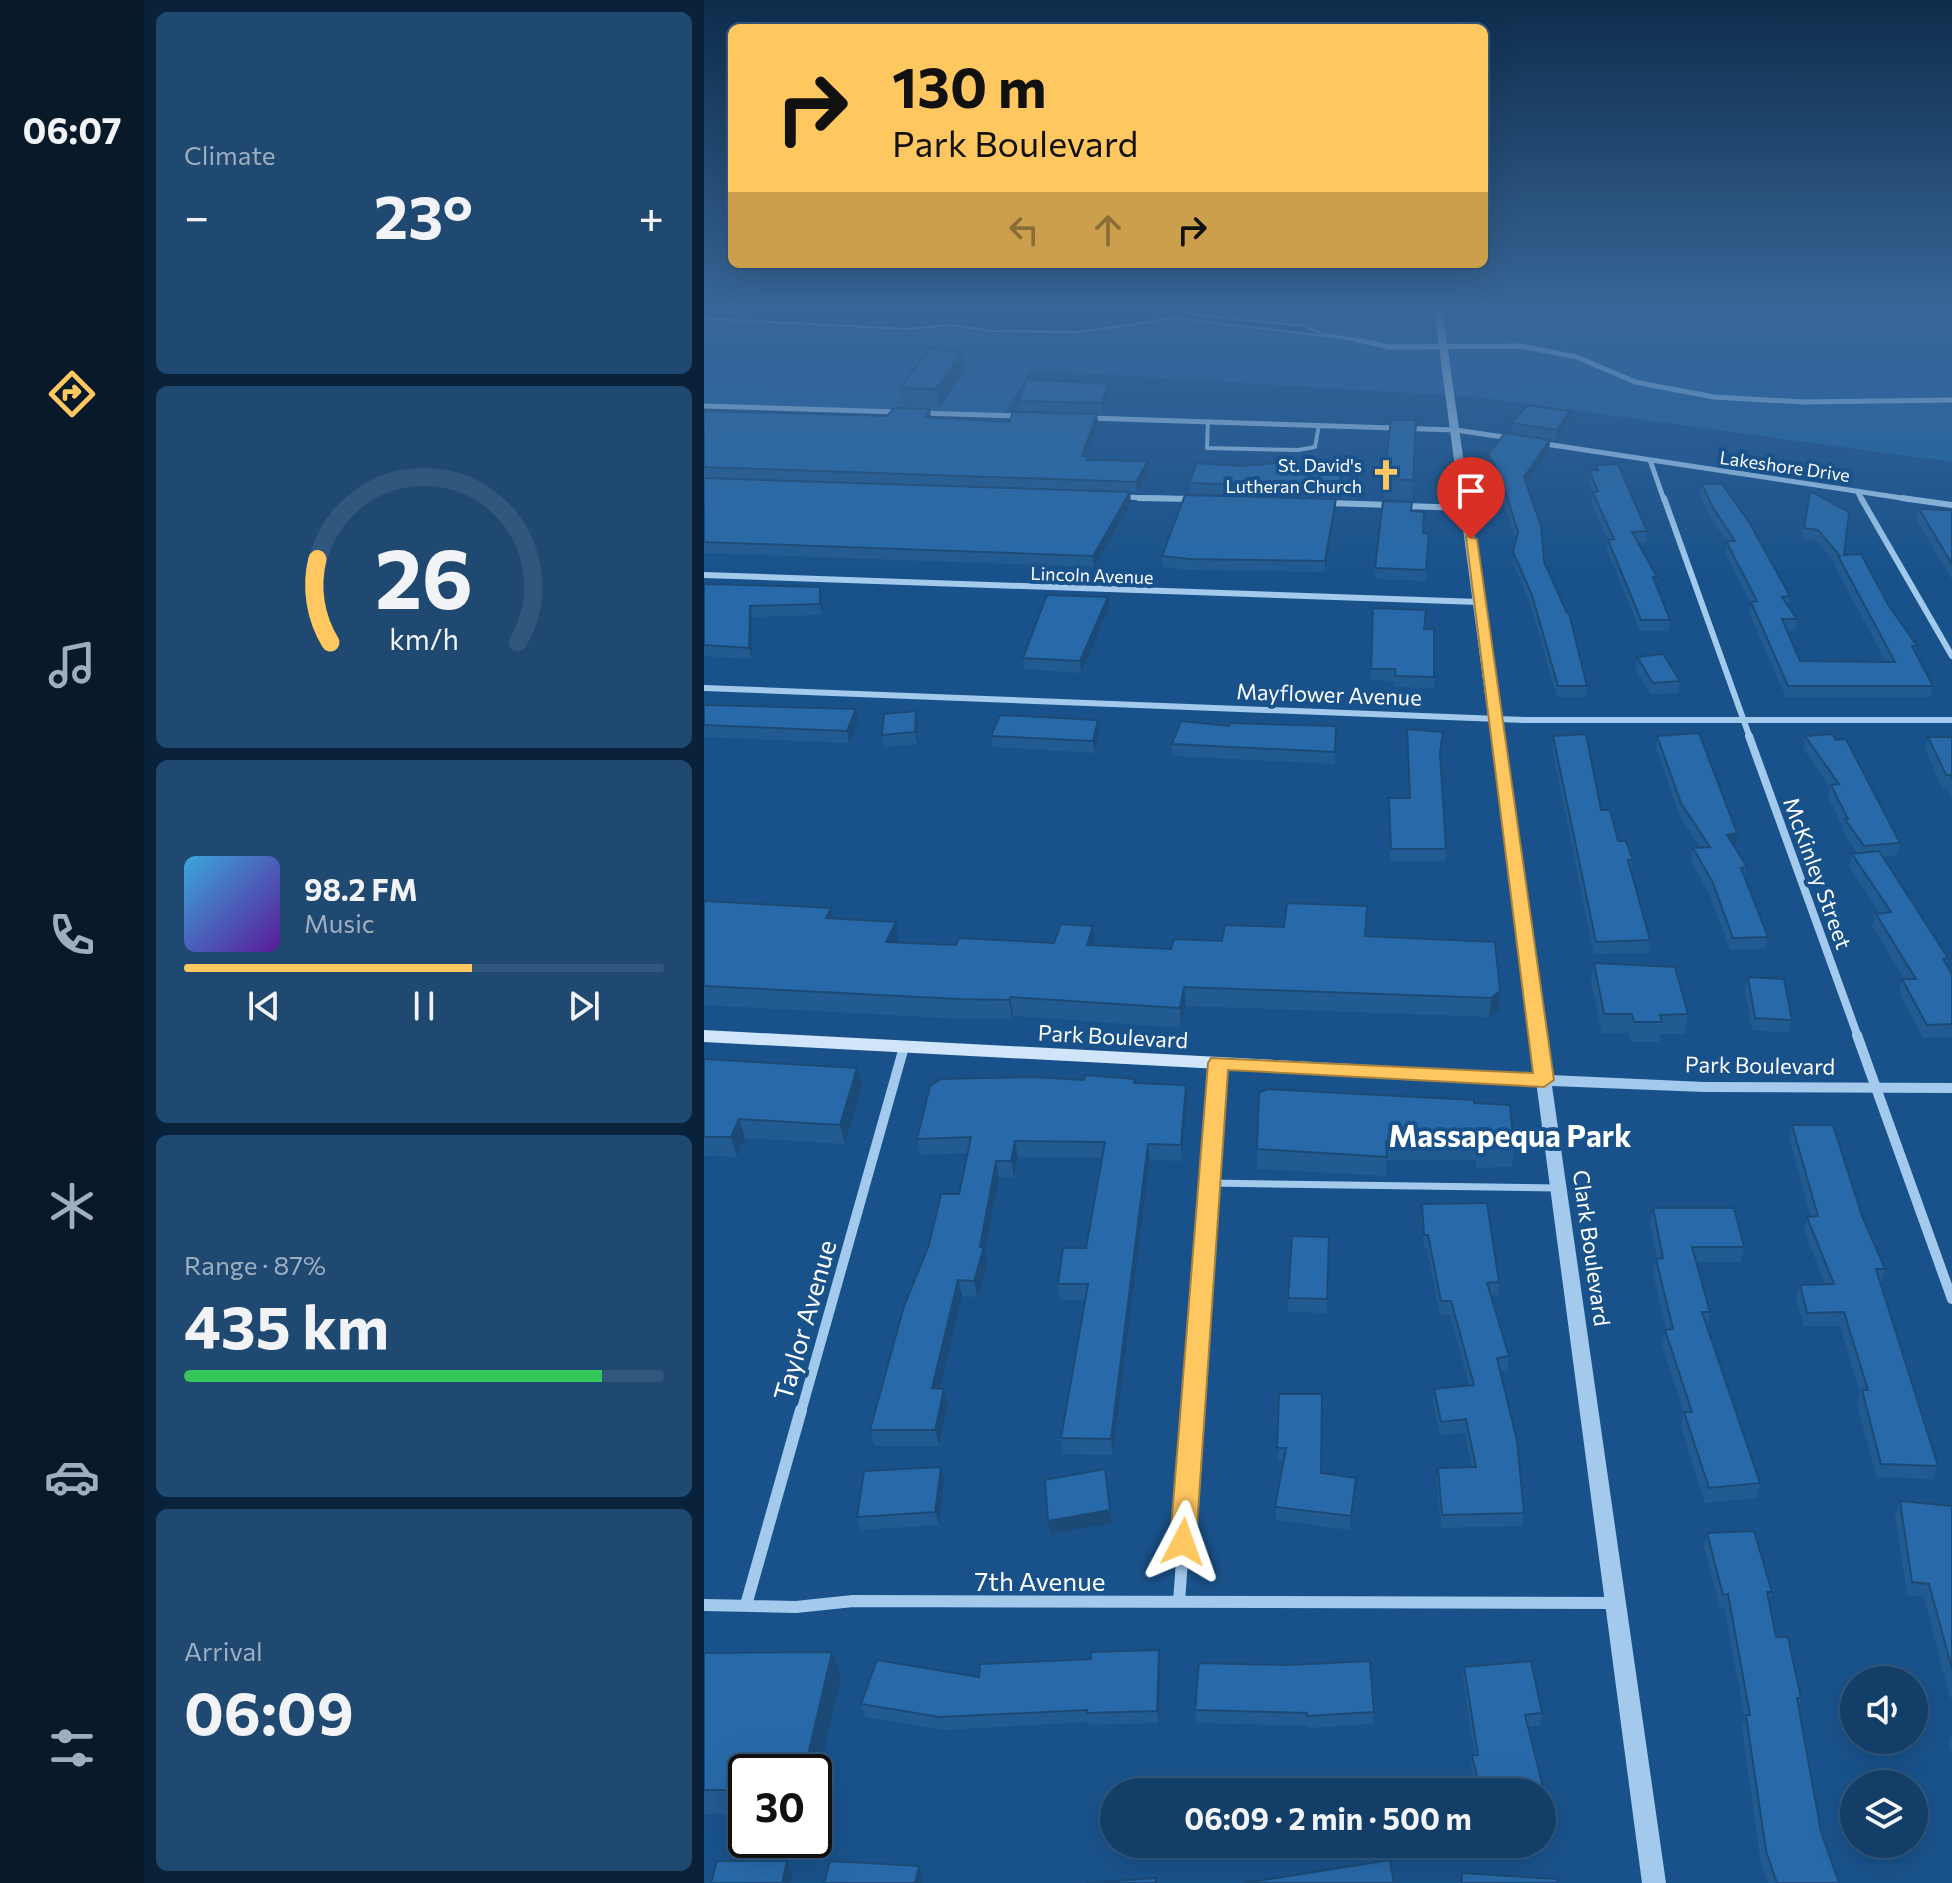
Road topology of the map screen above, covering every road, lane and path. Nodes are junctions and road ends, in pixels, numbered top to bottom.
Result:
1 (1451, 397) edge
2 (704, 406) edge
3 (901, 412) edge
4 (916, 413) edge
5 (1028, 416) edge
6 (1073, 417) edge
7 (1208, 421) junction
8 (1319, 425) junction
9 (1456, 430) junction
10 (1515, 439) edge
11 (1530, 442) edge
12 (1650, 460) junction
13 (1857, 491) junction
14 (1117, 497) edge
15 (1196, 499) edge
16 (1324, 503) edge
17 (1952, 505) edge
18 (1467, 508) junction
19 (704, 575) edge
20 (1479, 602) junction
21 (1952, 656) edge
22 (704, 688) edge
23 (1495, 718) junction
24 (1744, 720) junction
25 (1952, 720) edge
26 (704, 1036) edge
27 (904, 1047) junction
28 (1218, 1063) junction
29 (1544, 1080) junction
30 (1876, 1088) junction
31 (1952, 1088) edge
32 (1209, 1183) junction
33 (1559, 1188) junction
34 (1952, 1299) edge
35 (1179, 1602) junction
36 (1616, 1603) junction
37 (704, 1605) edge
38 (746, 1605) junction
39 (1654, 1883) edge

1 - 9 street, Clark Boulevard
2 - 3 street
4 - 5 street
6 - 7 street
7 - 8 street
7 - 8 lane
8 - 9 street
9 - 10 street
9 - 18 street, Clark Boulevard
11 - 12 street, Lakeshore Drive
12 - 13 street, Lakeshore Drive
12 - 24 street, McKinley Street
13 - 17 street, Lakeshore Drive
13 - 21 street
14 - 15 street
16 - 18 street
18 - 20 street, Clark Boulevard
19 - 20 street, Lincoln Avenue
20 - 23 street, Clark Boulevard
22 - 23 street, Mayflower Avenue
23 - 24 street, Mayflower Avenue
23 - 29 street, Clark Boulevard
24 - 25 street, Mayflower Avenue
24 - 30 street, McKinley Street
26 - 27 main road, Park Boulevard
27 - 28 main road, Park Boulevard
27 - 38 street, Taylor Avenue
28 - 29 main road, Park Boulevard
28 - 32 street
29 - 30 street, Park Boulevard
29 - 33 street, Clark Boulevard
30 - 31 street, Park Boulevard
30 - 34 street, McKinley Street
32 - 33 lane
32 - 35 street
33 - 36 street, Clark Boulevard
35 - 36 street, 7th Avenue
35 - 38 street, 7th Avenue
36 - 39 street, Clark Boulevard
37 - 38 street, 7th Avenue

